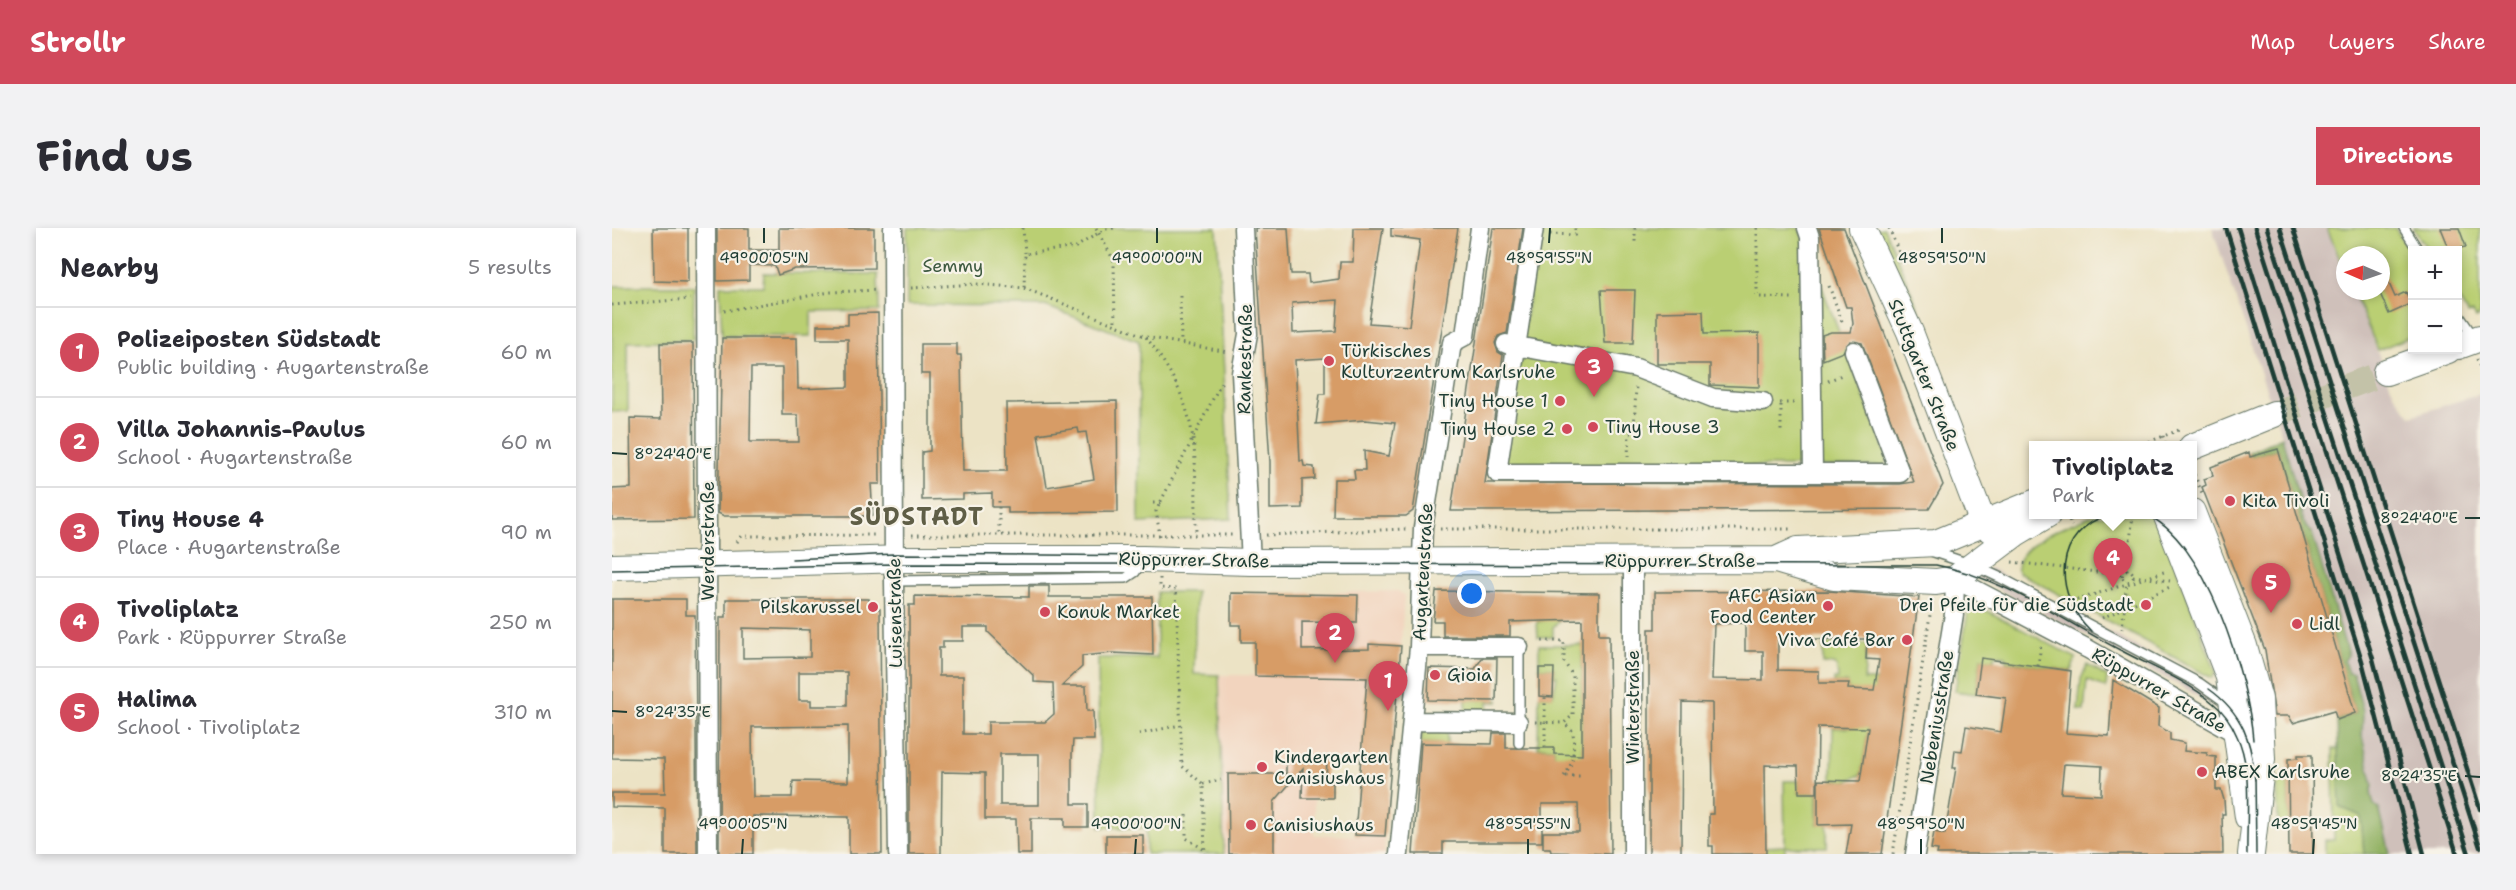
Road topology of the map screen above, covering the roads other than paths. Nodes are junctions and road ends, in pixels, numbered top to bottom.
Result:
1 (706, 228) edge
2 (893, 228) edge
3 (1243, 228) edge
4 (1480, 228) edge
5 (1806, 228) edge
6 (1862, 228) edge
7 (2404, 228) edge
8 (1534, 231) edge
9 (2415, 246) edge
10 (2462, 324) edge
11 (2471, 341) edge
12 (1511, 346) junction
13 (1854, 351) dead end
14 (2437, 354) edge
15 (2386, 372) tunnel mouth
16 (1772, 402) road end
17 (2274, 414) tunnel mouth
18 (2197, 445) edge
19 (1813, 473) junction
20 (2029, 505) edge
21 (2056, 519) edge
22 (2168, 519) edge
23 (2196, 519) edge
24 (1983, 523) junction
25 (1916, 546) junction
26 (2007, 549) junction
27 (894, 558) junction
28 (1776, 560) junction
29 (1422, 561) junction
30 (1633, 561) junction
31 (1251, 562) junction
32 (708, 566) junction
33 (612, 567) edge
34 (1964, 569) junction
35 (1519, 646) joint
36 (1419, 647) junction
37 (1412, 721) junction
38 (1518, 722) junction
39 (2236, 724) junction
40 (1519, 743) dead end
41 (2261, 748) junction
42 (2251, 849) edge
43 (708, 854) edge
44 (898, 854) edge
45 (1399, 854) edge
46 (1634, 854) edge
47 (1915, 854) edge

1 - 32 street, Werderstraße
2 - 27 street, Luisenstraße
3 - 31 street, Rankestraße
4 - 29 street, Augartenstraße
5 - 19 street
6 - 24 main road, Stuttgarter Straße
7 - 9 lane
8 - 12 street
10 - 11 lane
12 - 16 street
12 - 19 street
13 - 19 street
14 - 15 main road
17 - 18 main road
20 - 24 main road, Rüppurrer Straße
21 - 26 main road
22 - 39 main road
23 - 41 main road
24 - 25 main road, Rüppurrer Straße
24 - 26 main road
24 - 34 main road
25 - 28 main road, Rüppurrer Straße
25 - 34 lane
26 - 34 main road
27 - 31 main road, Rüppurrer Straße
27 - 32 main road, Rüppurrer Straße
27 - 44 street, Luisenstraße
28 - 30 main road, Rüppurrer Straße
28 - 34 main road, Rüppurrer Straße
29 - 30 main road, Rüppurrer Straße
29 - 31 main road, Rüppurrer Straße
29 - 36 street, Augartenstraße
30 - 46 street, Winterstraße
32 - 33 main road, Rüppurrer Straße
32 - 43 street, Werderstraße
34 - 39 street, Rüppurrer Straße
34 - 39 lane
34 - 47 street, Nebeniusstraße
35 - 36 street
35 - 38 lane
36 - 37 street, Augartenstraße
37 - 38 street
37 - 45 street, Augartenstraße
38 - 40 lane
39 - 41 street, Rüppurrer Straße
39 - 42 main road, Rüppurrer Straße
41 - 42 main road, Rüppurrer Straße

